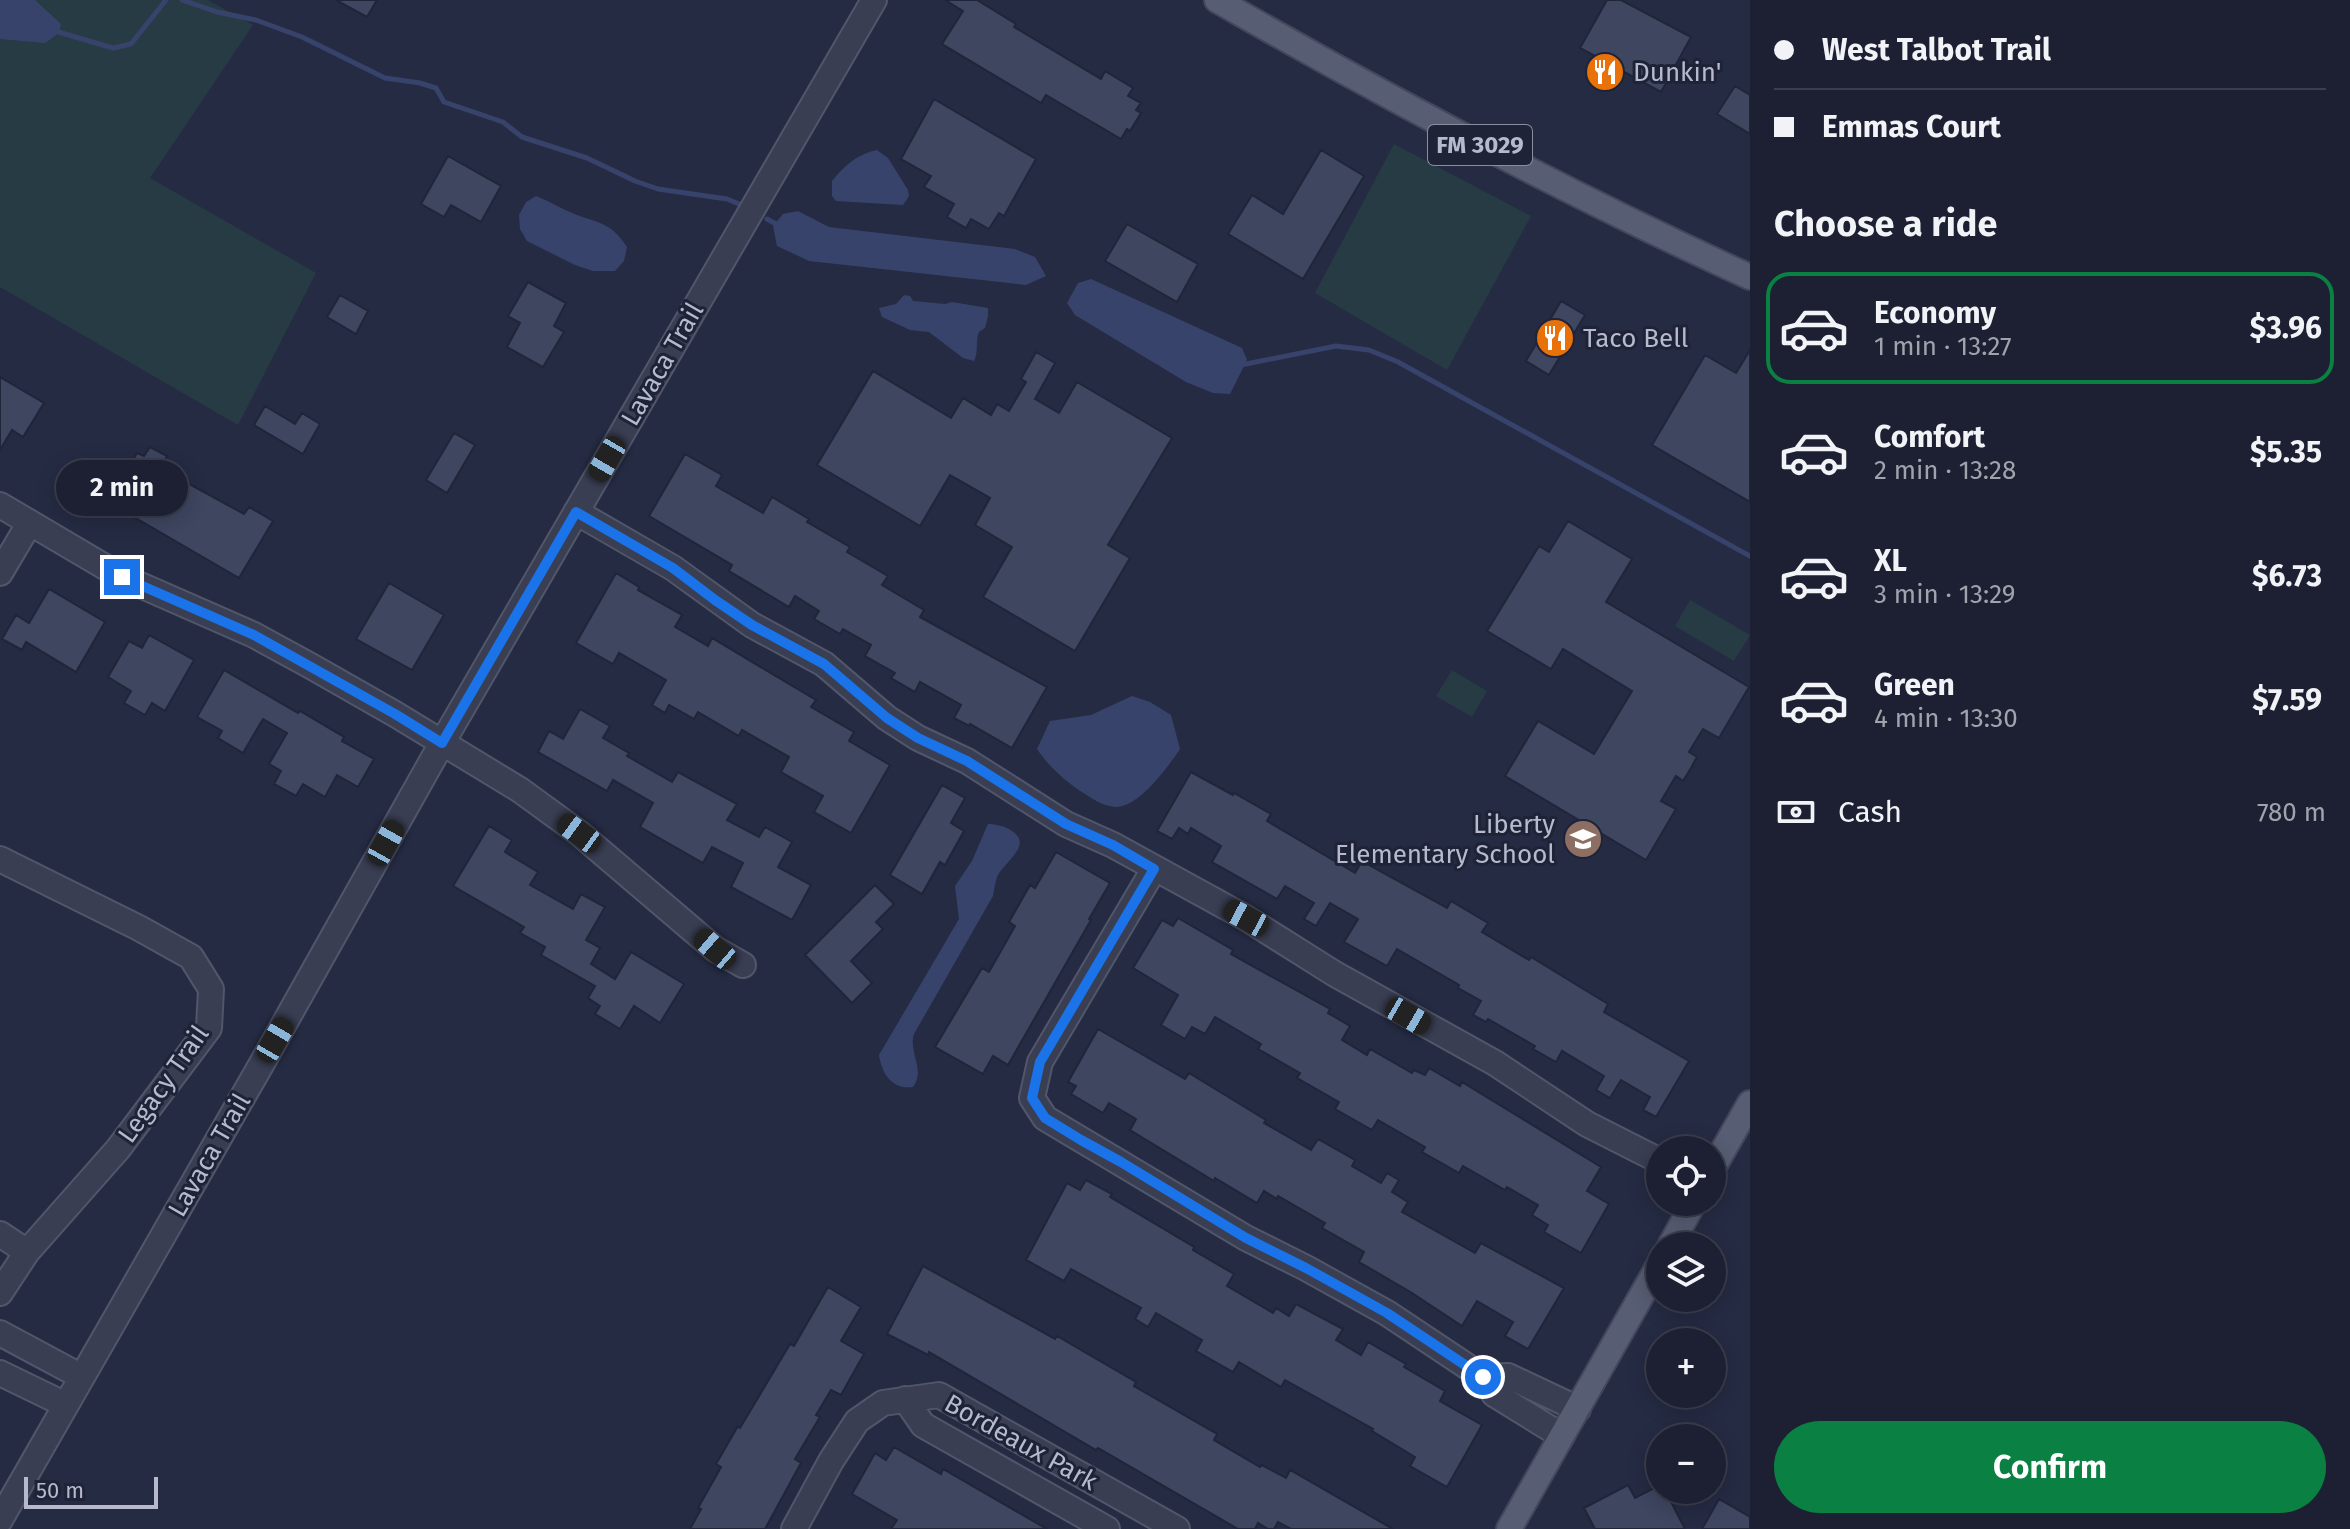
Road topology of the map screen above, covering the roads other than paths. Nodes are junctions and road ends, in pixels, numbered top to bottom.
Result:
1 (874, 0) edge
2 (1217, 0) edge
3 (1750, 277) edge
4 (0, 505) edge
5 (576, 512) junction
6 (29, 524) junction
7 (0, 573) edge
8 (442, 743) junction
9 (0, 859) edge
10 (1154, 869) junction
11 (743, 965) dead end
12 (1750, 1103) edge
13 (1726, 1145) edge
14 (1646, 1154) edge
15 (0, 1234) edge
16 (27, 1252) junction
17 (1646, 1288) edge
18 (0, 1293) edge
19 (0, 1333) edge
20 (0, 1373) edge
21 (82, 1377) junction
22 (1483, 1377) junction
23 (905, 1399) junction
24 (66, 1405) junction
25 (1578, 1409) junction
26 (1562, 1436) junction
27 (0, 1520) edge
28 (1517, 1526) edge
29 (794, 1529) edge
30 (1107, 1529) edge
31 (1177, 1529) edge

1 - 5 street, Lavaca Trail
2 - 3 main road, FM 3029
4 - 6 street
5 - 8 street, Lavaca Trail
5 - 10 street
6 - 7 street
6 - 8 street
8 - 11 street
8 - 21 street, Lavaca Trail
9 - 16 street, Legacy Trail
10 - 14 street
10 - 22 street
12 - 13 main road
15 - 16 street
16 - 18 street, Legacy Trail
17 - 25 main road
19 - 21 street
20 - 24 street
21 - 24 street, Lavaca Trail
22 - 25 street
22 - 26 street
23 - 29 street
23 - 30 street, Bordeaux Park
23 - 31 street, Bordeaux Park
24 - 27 street, Lavaca Trail
25 - 26 main road
26 - 28 main road

